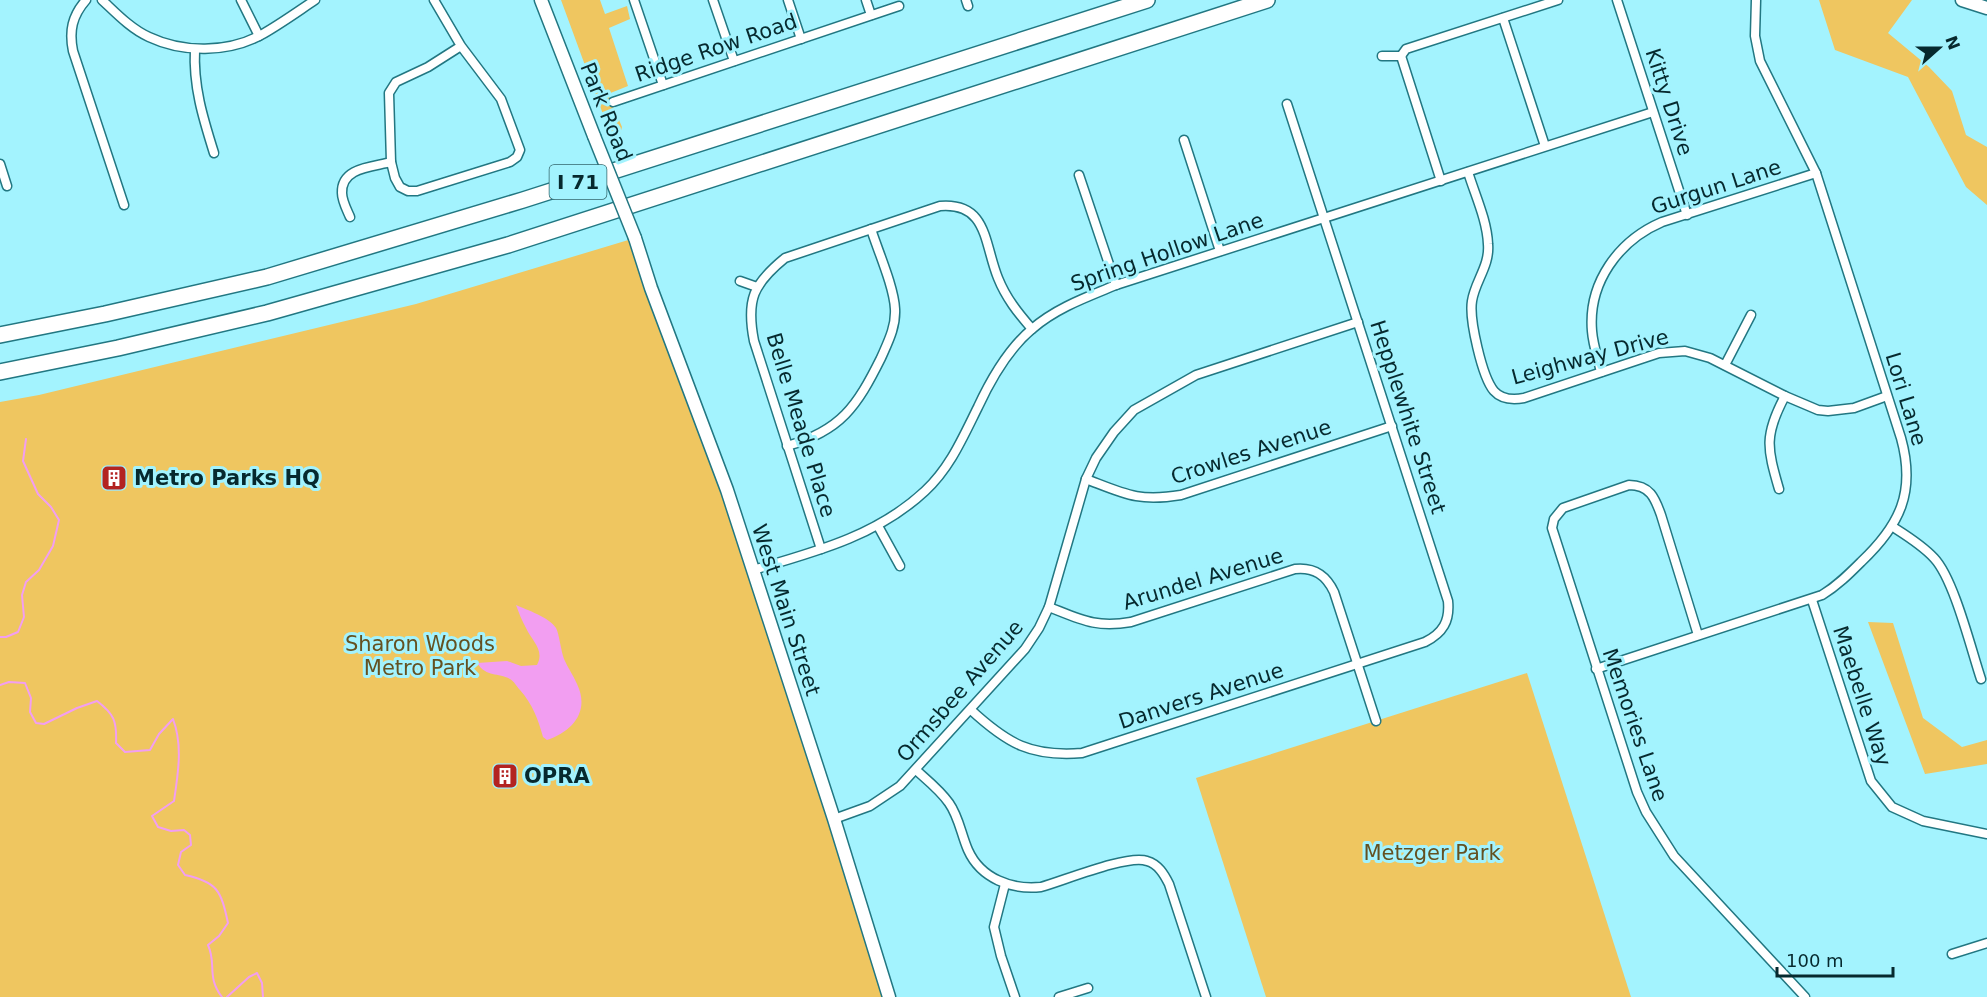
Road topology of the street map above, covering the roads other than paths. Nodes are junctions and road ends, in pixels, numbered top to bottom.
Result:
1 (86, 0) edge
2 (102, 0) edge
3 (242, 0) edge
4 (315, 0) edge
5 (434, 0) edge
6 (541, 0) edge
7 (634, 0) edge
8 (713, 0) edge
9 (788, 0) edge
10 (866, 0) edge
11 (1148, 0) edge
12 (1268, 0) edge
13 (1558, 0) edge
14 (1617, 0) edge
15 (1755, 0) edge
16 (1962, 0) edge
17 (899, 6) dead end
18 (1987, 8) edge
19 (871, 15) junction
20 (1503, 18) junction
21 (259, 36) junction
22 (801, 39) junction
23 (461, 46) junction
24 (195, 49) junction
25 (1382, 56) dead end
26 (1401, 56) junction
27 (734, 61) junction
28 (663, 85) junction
29 (613, 102) dead end
30 (1287, 104) dead end
31 (1653, 112) junction
32 (1184, 140) dead end
33 (1545, 146) junction
34 (214, 153) dead end
35 (391, 162) junction
36 (0, 164) edge
37 (1468, 172) junction
38 (1816, 173) junction
39 (1079, 175) dead end
40 (1441, 181) junction
41 (7, 186) dead end
42 (124, 205) dead end
43 (1687, 215) junction
44 (350, 217) dead end
45 (1325, 218) junction
46 (871, 229) junction
47 (635, 238) joint
48 (1220, 251) junction
49 (740, 281) dead end
50 (1116, 285) junction
51 (757, 287) junction
52 (1750, 315) dead end
53 (1358, 322) junction
54 (1032, 329) junction
55 (0, 335) edge
56 (1725, 365) junction
57 (0, 372) edge
58 (1601, 372) junction
59 (1785, 396) junction
60 (1887, 396) junction
61 (1392, 426) junction
62 (787, 446) junction
63 (1086, 479) junction
64 (1779, 489) dead end
65 (878, 526) junction
66 (1893, 527) junction
67 (821, 549) junction
68 (900, 566) dead end
69 (753, 570) junction
70 (1812, 600) junction
71 (1049, 607) junction
72 (1444, 627) joint
73 (1698, 634) junction
74 (1357, 664) junction
75 (1596, 669) junction
76 (1981, 679) dead end
77 (971, 710) junction
78 (1376, 721) dead end
79 (916, 770) junction
80 (834, 819) junction
81 (1987, 834) edge
82 (1005, 884) junction
83 (1987, 943) edge
84 (1952, 954) dead end
85 (1088, 988) dead end
86 (889, 997) edge
87 (1015, 997) edge
88 (1059, 997) edge
89 (1206, 997) edge
90 (1805, 997) edge

1 - 42 street
2 - 24 street
3 - 21 street
4 - 21 street
5 - 23 street
6 - 47 main road, Park Road, bridge
7 - 28 street
8 - 27 street
9 - 22 street
10 - 19 street
11 - 55 highway, I 71
12 - 57 highway, I 71
13 - 20 street
14 - 31 street, Kitty Drive
15 - 38 street, Lori Lane
16 - 18 main road
17 - 19 street, Ridge Row Road
19 - 22 street, Ridge Row Road
20 - 26 street
20 - 33 street
21 - 24 street
22 - 27 street, Ridge Row Road
23 - 35 street
23 - 35 street
24 - 34 street
25 - 26 street
26 - 40 street
27 - 28 street, Ridge Row Road
28 - 29 street, Ridge Row Road
30 - 45 street, Hepplewhite Street
31 - 33 street, Spring Hollow Lane
31 - 43 street, Kitty Drive
32 - 48 street
33 - 37 street, Spring Hollow Lane
35 - 44 street
36 - 41 street
37 - 40 street, Spring Hollow Lane
37 - 58 street, Leighway Drive
38 - 43 street, Gurgun Lane
38 - 60 street, Lori Lane
39 - 50 street
40 - 45 street, Spring Hollow Lane
43 - 58 street, Gurgun Lane
45 - 48 street, Spring Hollow Lane
45 - 53 street, Hepplewhite Street
46 - 51 street, Belle Meade Place
46 - 54 street, Belle Meade Place
46 - 62 street
47 - 69 main road, West Main Street
48 - 50 street, Spring Hollow Lane
49 - 51 street
50 - 54 street, Spring Hollow Lane
51 - 62 street, Belle Meade Place
52 - 56 street
53 - 61 street, Hepplewhite Street
53 - 63 street, Ormsbee Avenue
54 - 65 street, Spring Hollow Lane
56 - 58 street, Leighway Drive
56 - 59 street, Leighway Drive
59 - 60 street, Leighway Drive
59 - 64 street
60 - 66 street, Lori Lane
61 - 63 street, Crowles Avenue
61 - 72 street, Hepplewhite Street
62 - 67 street, Belle Meade Place
63 - 71 street, Ormsbee Avenue
65 - 67 street, Spring Hollow Lane
65 - 68 street
66 - 70 street, Lori Lane
66 - 76 street
67 - 69 street, Spring Hollow Lane
69 - 80 main road, West Main Street
70 - 73 street, Lori Lane
70 - 81 street, Maebelle Way
71 - 74 street, Arundel Avenue
71 - 77 street, Ormsbee Avenue
72 - 74 street, Danvers Avenue
73 - 75 street, Lori Lane
73 - 75 street, Memories Lane
74 - 77 street, Danvers Avenue
74 - 78 street, Arundel Avenue
75 - 90 street, Memories Lane
77 - 79 street, Ormsbee Avenue
79 - 80 street, Ormsbee Avenue
79 - 82 street
80 - 86 main road, West Main Street
82 - 87 street
82 - 89 street
83 - 84 street
85 - 88 street

